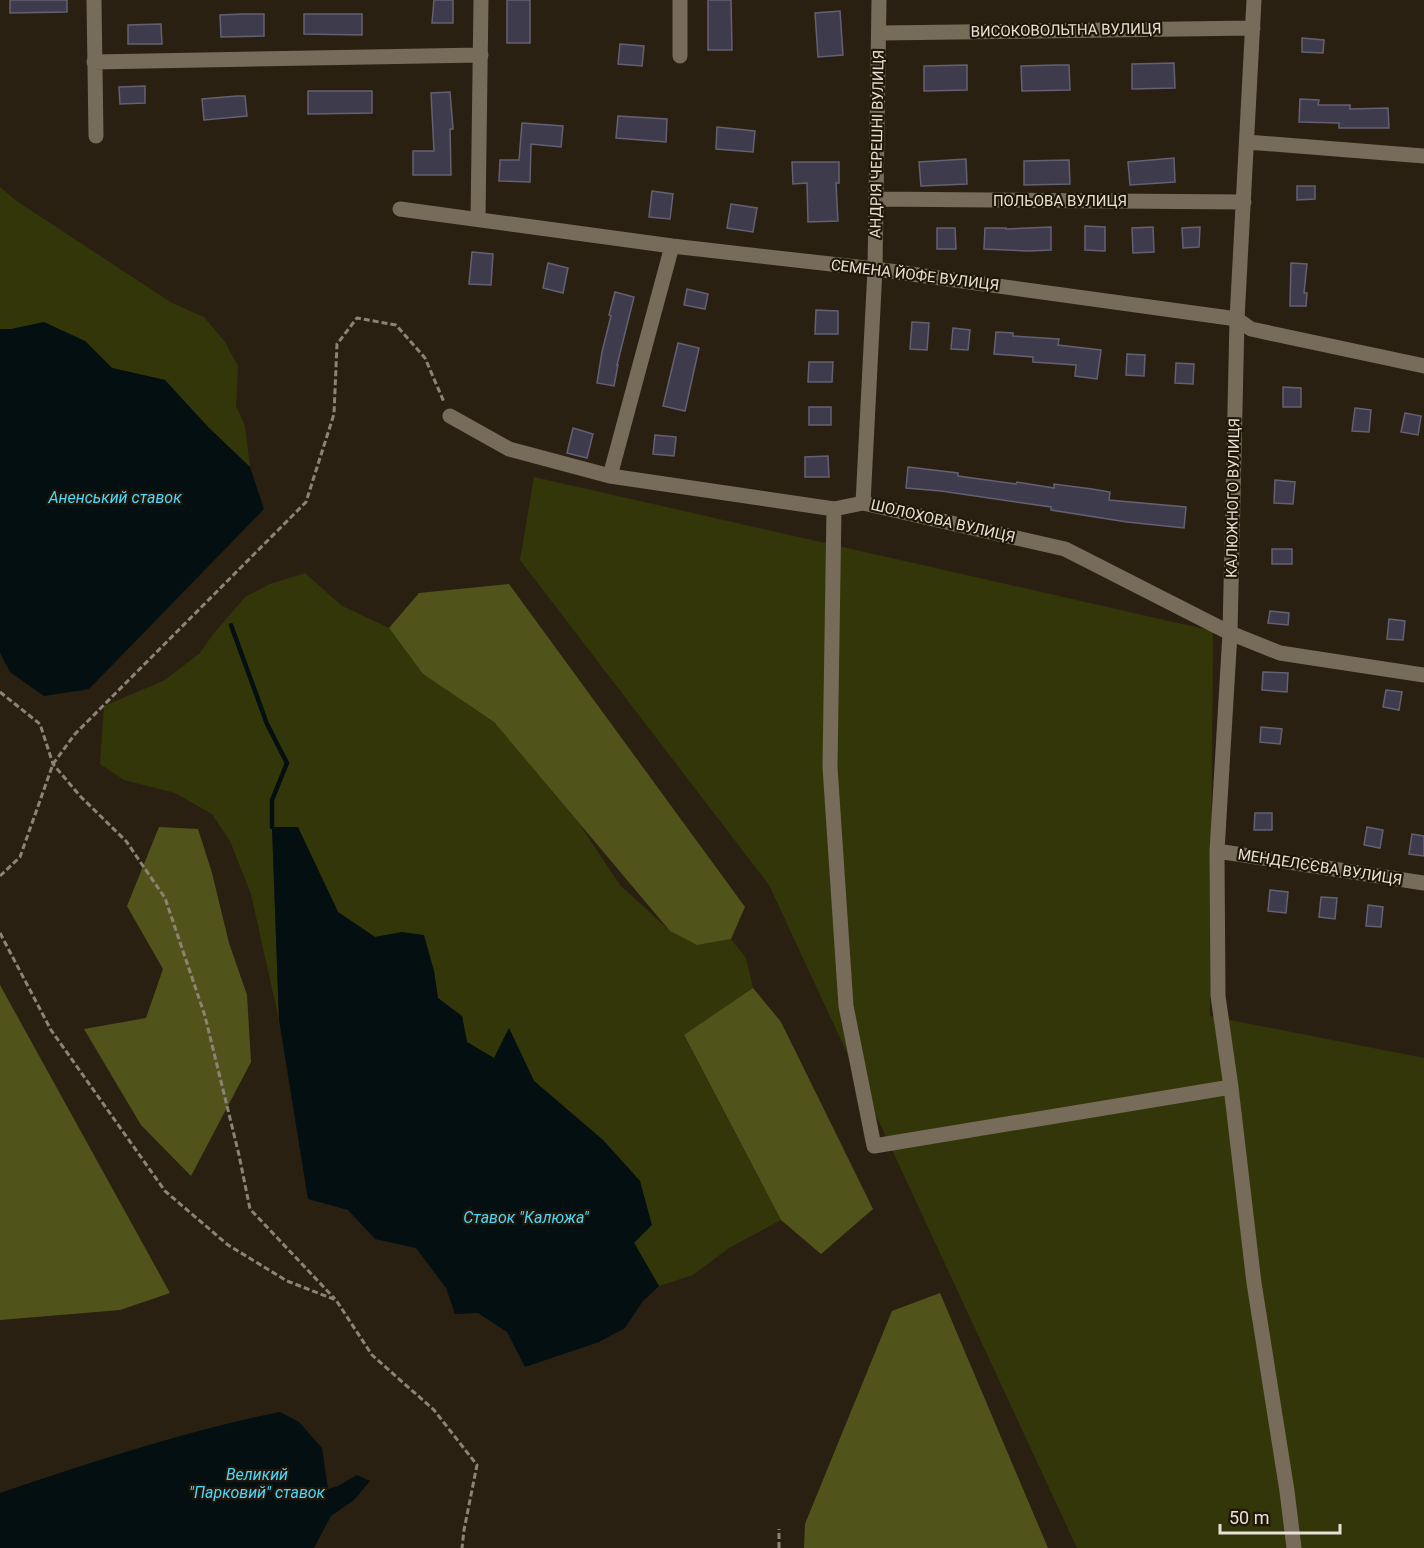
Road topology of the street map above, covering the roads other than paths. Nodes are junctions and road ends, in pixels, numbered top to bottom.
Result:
1 (94, 0) edge
2 (481, 0) edge
3 (680, 0) edge
4 (879, 0) edge
5 (1254, 0) edge
6 (1252, 27) junction
7 (879, 33) junction
8 (481, 55) junction
9 (680, 56) dead end
10 (94, 62) junction
11 (96, 136) dead end
12 (1247, 142) junction
13 (1424, 156) edge
14 (876, 200) junction
15 (1244, 202) junction
16 (400, 209) dead end
17 (478, 219) junction
18 (672, 246) junction
19 (875, 269) junction
20 (1237, 319) junction
21 (1424, 366) edge
22 (450, 416) road end
23 (610, 476) junction
24 (863, 503) junction
25 (834, 509) junction
26 (1230, 633) junction
27 (1424, 675) edge
28 (1217, 851) junction
29 (1424, 883) edge
30 (1232, 1087) junction
31 (1294, 1548) edge

1 - 10 street
2 - 8 street
3 - 9 street
4 - 7 street, АНДРІЯ ЧЕРЕШНІ ВУЛИЦЯ
5 - 6 street, КАЛЮЖНОГО ВУЛИЦЯ
6 - 7 street, ВИСОКОВОЛЬТНА ВУЛИЦЯ
6 - 12 street, КАЛЮЖНОГО ВУЛИЦЯ
7 - 14 street, АНДРІЯ ЧЕРЕШНІ ВУЛИЦЯ
8 - 10 street
8 - 17 street
10 - 11 street
12 - 13 street
12 - 15 street, КАЛЮЖНОГО ВУЛИЦЯ
14 - 15 street, ПОЛЬОВА ВУЛИЦЯ
14 - 19 street, АНДРІЯ ЧЕРЕШНІ ВУЛИЦЯ
15 - 20 street, КАЛЮЖНОГО ВУЛИЦЯ
16 - 17 street, СЕМЕНА ЙОФЕ ВУЛИЦЯ
17 - 18 street, СЕМЕНА ЙОФЕ ВУЛИЦЯ
18 - 19 street, СЕМЕНА ЙОФЕ ВУЛИЦЯ
18 - 23 street
19 - 20 street, СЕМЕНА ЙОФЕ ВУЛИЦЯ
19 - 24 street, АНДРІЯ ЧЕРЕШНІ ВУЛИЦЯ
20 - 21 street, СЕМЕНА ЙОФЕ ВУЛИЦЯ
20 - 26 street, КАЛЮЖНОГО ВУЛИЦЯ
22 - 23 street, ШОЛОХОВА ВУЛИЦЯ
23 - 25 street, ШОЛОХОВА ВУЛИЦЯ
24 - 25 street, ШОЛОХОВА ВУЛИЦЯ
24 - 26 street, ШОЛОХОВА ВУЛИЦЯ
25 - 30 street
26 - 27 street, ШОЛОХОВА ВУЛИЦЯ
26 - 28 street, КАЛЮЖНОГО ВУЛИЦЯ
28 - 29 street, МЕНДЕЛЄЄВА ВУЛИЦЯ
28 - 30 street, КАЛЮЖНОГО ВУЛИЦЯ
30 - 31 street, КАЛЮЖНОГО ВУЛИЦЯ

